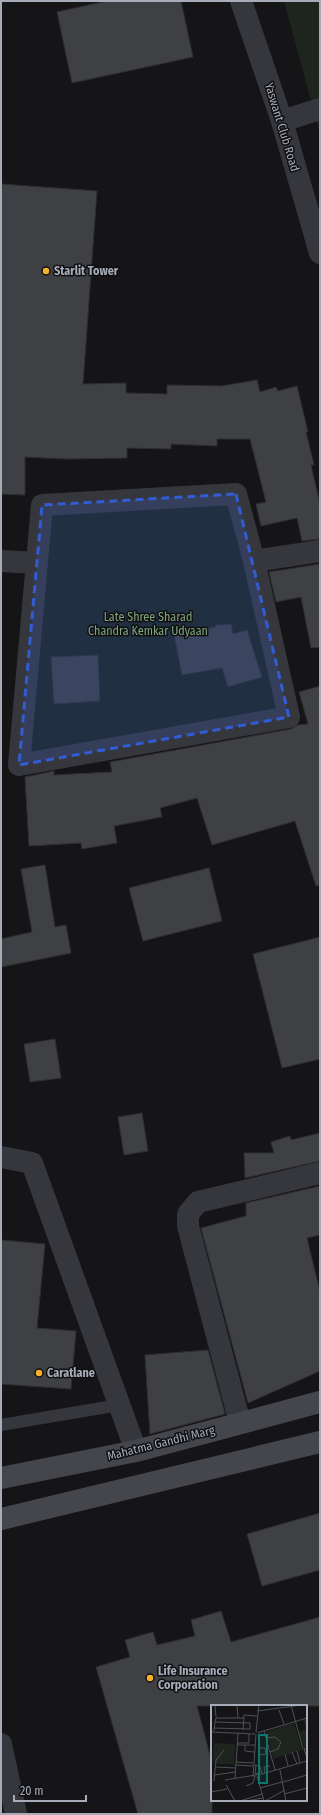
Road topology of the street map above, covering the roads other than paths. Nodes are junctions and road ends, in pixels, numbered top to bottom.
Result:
1 (241, 1) edge
2 (320, 109) edge
3 (282, 121) junction
4 (320, 254) edge
5 (320, 551) edge
6 (1, 561) edge
7 (254, 561) junction
8 (37, 563) junction
9 (1, 1157) edge
10 (320, 1173) edge
11 (320, 1402) edge
12 (119, 1405) junction
13 (240, 1423) junction
14 (1, 1425) edge
15 (320, 1442) edge
16 (136, 1451) junction
17 (1, 1478) edge
18 (1, 1519) edge
19 (1, 1744) edge
20 (16, 1814) edge

1 - 3 street, Yaswant Club Road
2 - 3 street
3 - 4 street, Yaswant Club Road
5 - 7 street
6 - 8 street
7 - 8 street
7 - 8 street
9 - 12 street
10 - 13 street
11 - 13 main road, Mahatma Gandhi Marg
12 - 14 lane
12 - 16 street
13 - 16 main road, Mahatma Gandhi Marg
15 - 18 main road
16 - 17 main road, Mahatma Gandhi Marg
19 - 20 street

